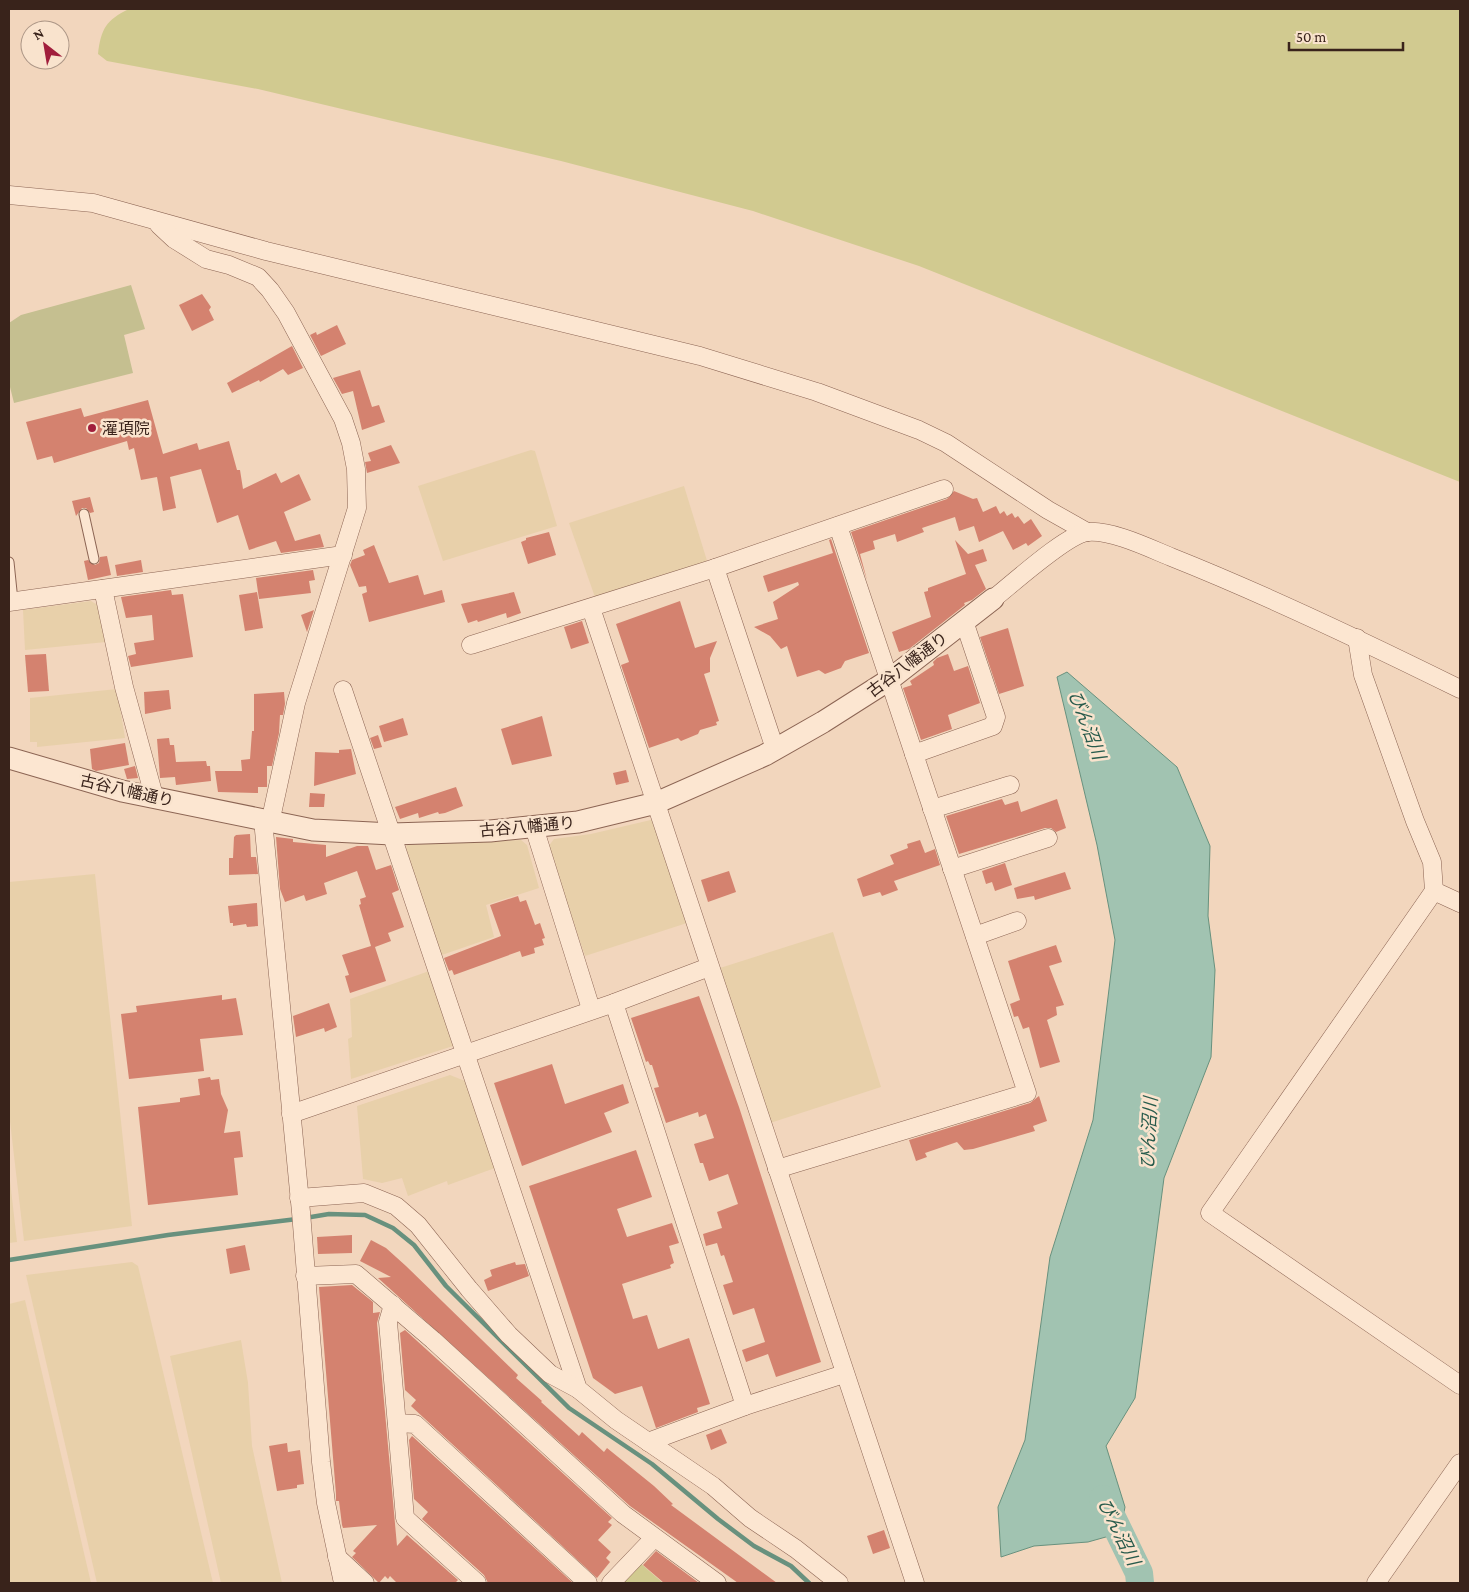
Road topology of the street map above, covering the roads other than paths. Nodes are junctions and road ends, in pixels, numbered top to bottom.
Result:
1 (9, 195) edge
2 (155, 222) junction
3 (944, 489) dead end
4 (84, 514) dead end
5 (838, 526) junction
6 (1087, 532) junction
7 (343, 555) junction
8 (94, 559) dead end
9 (9, 562) edge
10 (715, 568) junction
11 (101, 586) junction
12 (993, 599) joint
13 (11, 602) edge
14 (591, 608) junction
15 (964, 621) junction
16 (1357, 638) junction
17 (471, 646) dead end
18 (889, 680) junction
19 (1460, 689) edge
20 (343, 690) dead end
21 (775, 749) junction
22 (914, 754) junction
23 (9, 758) edge
24 (1010, 785) dead end
25 (154, 796) junction
26 (656, 803) junction
27 (932, 808) junction
28 (267, 821) junction
29 (534, 827) junction
30 (392, 834) junction
31 (1048, 838) dead end
32 (952, 869) junction
33 (1434, 891) junction
34 (1460, 903) edge
35 (1017, 922) dead end
36 (974, 936) junction
37 (709, 967) junction
38 (614, 1003) junction
39 (591, 1009) junction
40 (466, 1054) junction
41 (291, 1114) junction
42 (777, 1169) junction
43 (300, 1198) junction
44 (305, 1276) junction
45 (393, 1305) junction
46 (844, 1374) junction
47 (1460, 1385) edge
48 (578, 1389) junction
49 (745, 1406) junction
50 (397, 1424) junction
51 (648, 1442) junction
52 (1460, 1463) edge
53 (654, 1538) junction
54 (338, 1557) junction
55 (343, 1583) edge
56 (365, 1583) edge
57 (477, 1583) edge
58 (588, 1583) edge
59 (611, 1583) edge
60 (717, 1583) edge
61 (839, 1583) edge
62 (915, 1583) edge
63 (1376, 1583) edge

1 - 2 street
2 - 6 street
2 - 7 street
3 - 5 street
4 - 8 lane
5 - 10 street
5 - 18 street
6 - 12 street
6 - 16 street
7 - 11 street
7 - 28 street
9 - 13 lane
10 - 14 street
10 - 21 street
11 - 13 street
11 - 25 street
12 - 15 street, 古谷八幡通り
14 - 17 street
14 - 26 street
15 - 18 street, 古谷八幡通り
15 - 22 street
16 - 19 street
16 - 33 street
18 - 21 street, 古谷八幡通り
18 - 22 street
20 - 30 street
21 - 26 street, 古谷八幡通り
22 - 27 street
23 - 25 street, 古谷八幡通り
24 - 27 street
25 - 28 street, 古谷八幡通り
26 - 29 street, 古谷八幡通り
26 - 37 street
27 - 32 street
28 - 30 street, 古谷八幡通り
28 - 41 street
29 - 30 street, 古谷八幡通り
29 - 39 street
30 - 40 street
31 - 32 street
32 - 36 street
33 - 34 street
33 - 47 street
35 - 36 street
36 - 42 street
37 - 38 street
37 - 42 street
38 - 39 street
38 - 49 street
39 - 40 street
40 - 41 street
40 - 48 street
41 - 43 street
42 - 46 street
43 - 44 street
43 - 48 street
44 - 45 street
44 - 54 street
45 - 50 street
45 - 53 street
46 - 49 street
46 - 62 street
48 - 51 street
49 - 51 street
50 - 57 street
50 - 58 street
51 - 61 street
52 - 63 street
53 - 59 street
53 - 60 street
54 - 55 street
54 - 56 street

